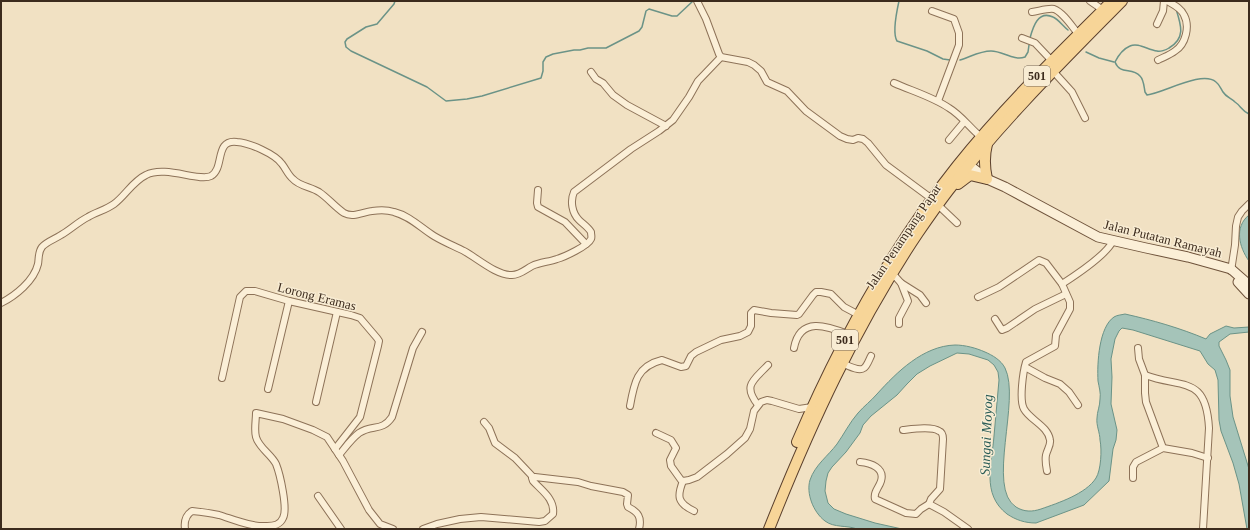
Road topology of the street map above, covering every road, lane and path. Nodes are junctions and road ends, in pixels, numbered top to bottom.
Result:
1 (697, 1) edge
2 (1090, 1) edge
3 (1112, 1) edge
4 (1122, 1) edge
5 (1164, 1) edge
6 (1167, 1) edge
7 (1103, 10) junction
8 (932, 11) dead end
9 (1032, 12) dead end
10 (1157, 24) dead end
11 (1079, 35) junction
12 (1022, 38) dead end
13 (1069, 55) junction
14 (721, 57) junction
15 (1158, 60) dead end
16 (1054, 62) junction
17 (591, 72) dead end
18 (894, 83) dead end
19 (938, 101) junction
20 (1085, 118) dead end
21 (964, 122) junction
22 (666, 126) junction
23 (949, 140) dead end
24 (984, 140) junction
25 (967, 160) junction
26 (987, 178) junction
27 (951, 187) junction
28 (538, 190) dead end
29 (935, 202) junction
30 (1249, 204) edge
31 (957, 223) dead end
32 (1113, 241) junction
33 (586, 244) junction
34 (1229, 269) junction
35 (892, 273) junction
36 (901, 283) junction
37 (1062, 284) junction
38 (1249, 285) edge
39 (1066, 294) junction
40 (1249, 294) edge
41 (978, 297) dead end
42 (289, 301) junction
43 (1, 303) edge
44 (926, 303) dead end
45 (337, 312) junction
46 (859, 315) junction
47 (995, 319) dead end
48 (899, 324) dead end
49 (422, 332) dead end
50 (848, 334) junction
51 (794, 348) dead end
52 (1138, 348) dead end
53 (871, 356) dead end
54 (842, 363) junction
55 (768, 365) dead end
56 (1025, 366) junction
57 (1145, 375) junction
58 (222, 378) dead end
59 (268, 389) dead end
60 (316, 402) dead end
61 (758, 405) junction
62 (630, 406) dead end
63 (1078, 406) dead end
64 (812, 408) junction
65 (484, 422) dead end
66 (903, 430) dead end
67 (656, 433) dead end
68 (1163, 448) junction
69 (335, 449) junction
70 (339, 455) junction
71 (1208, 458) junction
72 (860, 462) dead end
73 (1047, 471) dead end
74 (533, 477) junction
75 (1134, 478) dead end
76 (683, 481) junction
77 (318, 496) dead end
78 (929, 504) junction
79 (694, 511) dead end
80 (380, 524) junction
81 (185, 529) edge
82 (341, 529) edge
83 (374, 529) edge
84 (392, 529) edge
85 (425, 529) edge
86 (639, 529) edge
87 (762, 529) edge
88 (769, 529) edge
89 (968, 529) edge
90 (1204, 529) edge

1 - 14 street
2 - 7 street
3 - 7 main road, Jalan Penampang Papar / 501
4 - 13 main road, Jalan Penampang Papar / 501
5 - 10 street
6 - 15 street
7 - 11 main road, Jalan Penampang Papar / 501
8 - 19 street
9 - 11 street
11 - 16 main road, Jalan Penampang Papar / 501
12 - 16 street
13 - 16 main road, Jalan Penampang Papar / 501
13 - 16 main road
14 - 22 street
14 - 29 street
16 - 20 street
16 - 24 main road, Jalan Penampang Papar / 501
17 - 22 street
18 - 19 street
19 - 21 street
21 - 23 street
21 - 24 street
22 - 33 street
24 - 25 main road, Jalan Penampang Papar / 501
24 - 26 main road
25 - 26 main road, Jalan Putatan Ramayah
25 - 27 main road, Jalan Penampang Papar / 501
25 - 29 main road, Jalan Penampang Papar / 501
26 - 27 main road
26 - 32 main road, Jalan Putatan Ramayah
27 - 29 main road, Jalan Penampang Papar / 501
28 - 33 street
29 - 31 street
29 - 35 main road, Jalan Penampang Papar / 501
29 - 46 main road, Jalan Penampang Papar / 501
30 - 34 street
32 - 34 main road, Jalan Putatan Ramayah
32 - 37 street
33 - 43 street
34 - 38 main road, Jalan Putatan Ramayah
34 - 40 main road, Jalan Putatan Ramayah
35 - 36 street
35 - 54 main road, Jalan Penampang Papar / 501
36 - 44 street
36 - 48 street
37 - 39 street
37 - 41 street
39 - 47 street
39 - 56 street
42 - 45 street, Lorong Eramas
42 - 58 street, Lorong Eramas
42 - 59 street
45 - 60 street
45 - 69 street, Lorong Eramas
46 - 50 main road, Jalan Penampang Papar / 501
46 - 62 street
49 - 70 street
50 - 51 street
50 - 64 main road, Jalan Penampang Papar / 501
52 - 57 street
53 - 54 street
54 - 88 main road, Jalan Penampang Papar / 501
55 - 61 street
56 - 63 street
56 - 73 street
57 - 68 street
57 - 71 street
61 - 64 street
61 - 76 street
64 - 87 main road, Jalan Penampang Papar / 501
65 - 74 street
66 - 78 street
67 - 76 street
68 - 71 street
68 - 75 street
69 - 70 street
69 - 81 street
70 - 80 street
71 - 90 street
72 - 78 street
74 - 85 street
74 - 86 street
76 - 79 street
77 - 82 street
78 - 89 street
80 - 83 street
80 - 84 street

